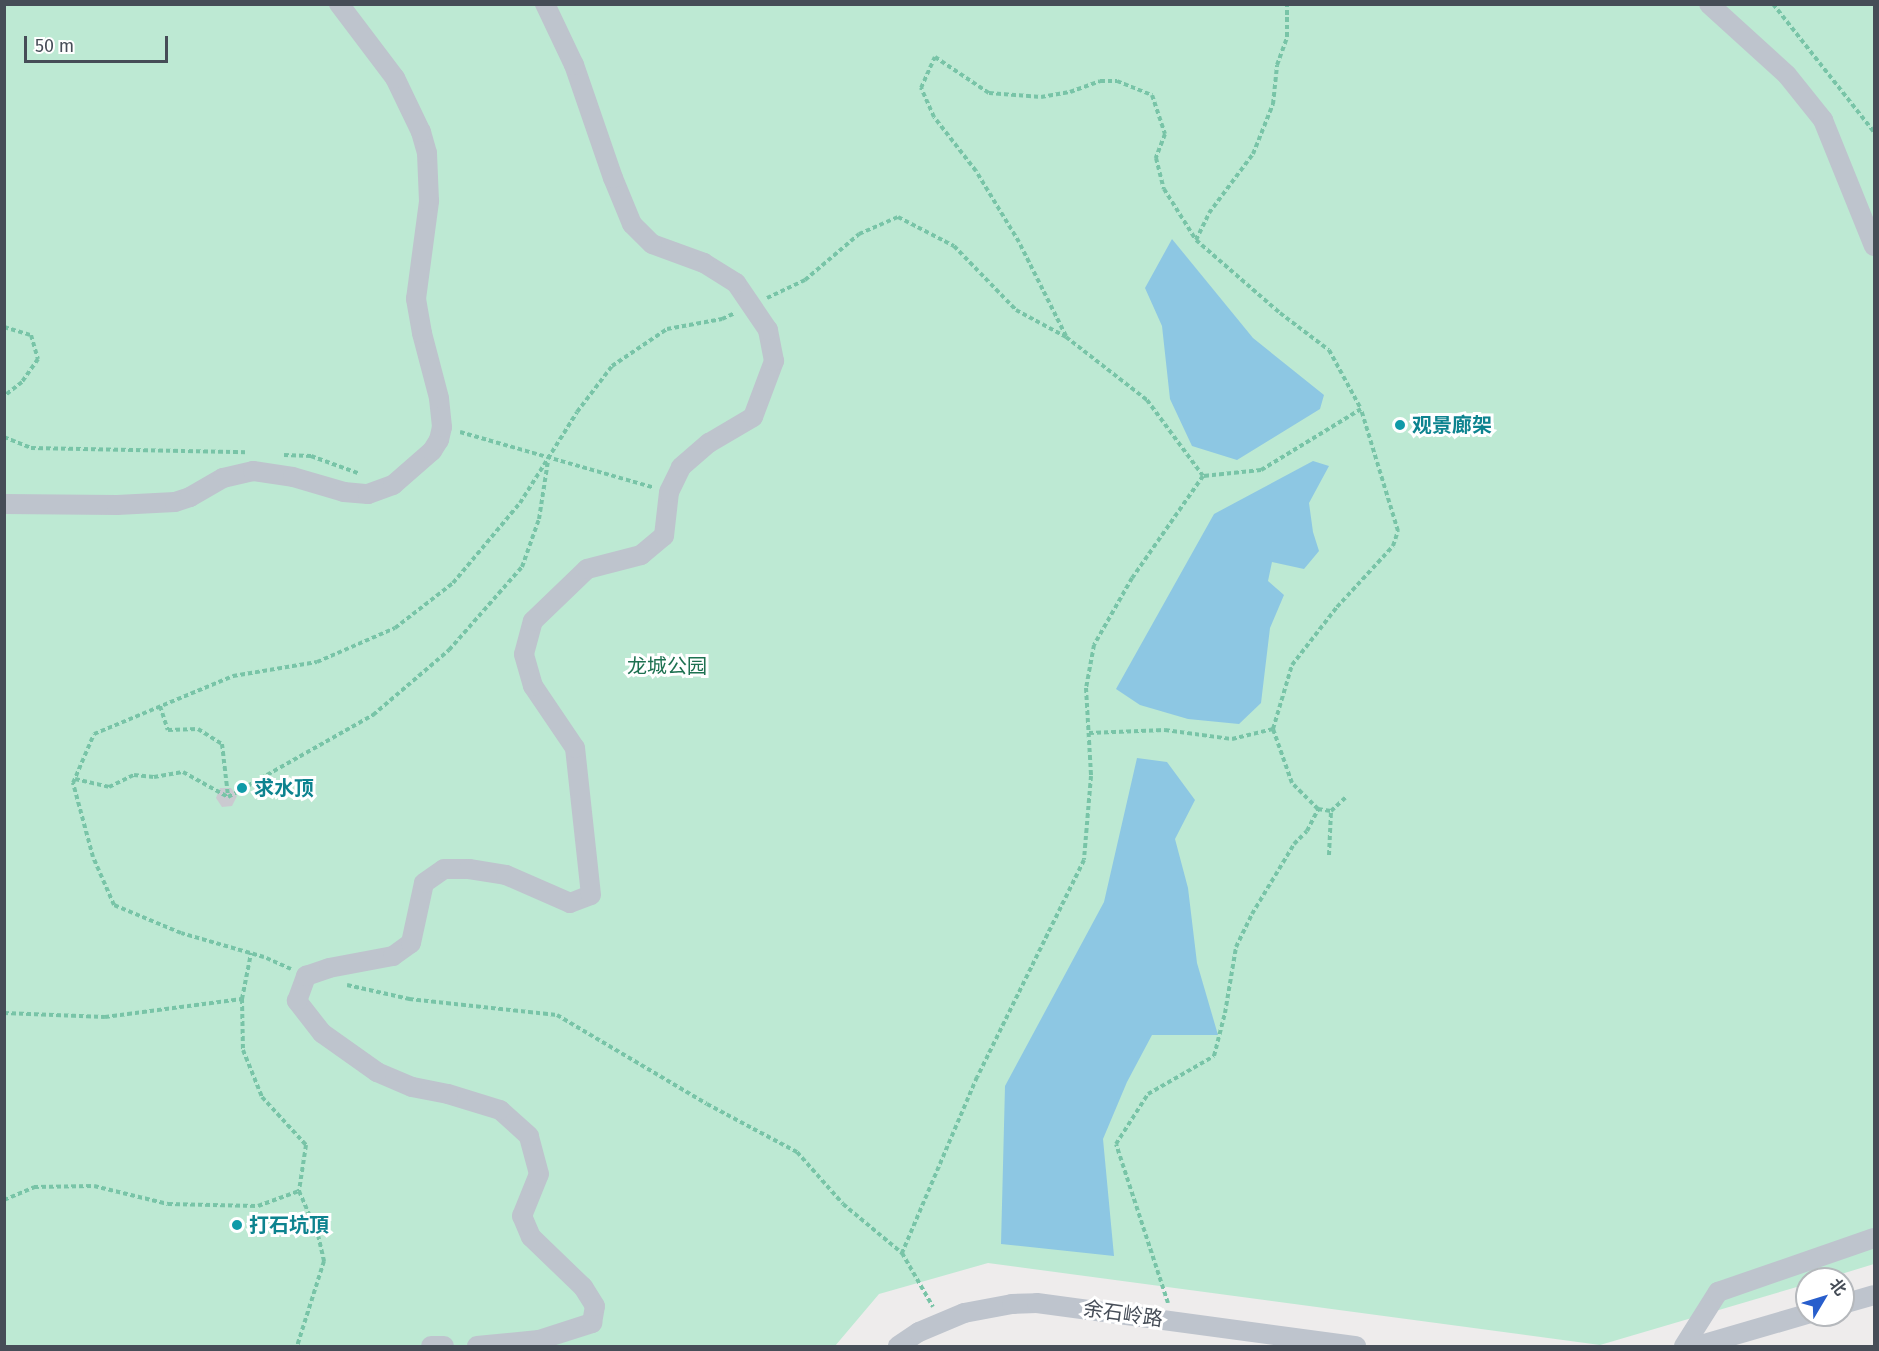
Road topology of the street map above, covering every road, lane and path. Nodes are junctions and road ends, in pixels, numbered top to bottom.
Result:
1 (339, 4) edge
2 (545, 4) edge
3 (1287, 4) edge
4 (1709, 4) edge
5 (1773, 4) edge
6 (1875, 132) edge
7 (1196, 240) junction
8 (1875, 246) edge
9 (4, 327) edge
10 (1066, 337) dead end
11 (4, 396) edge
12 (1148, 400) dead end
13 (1361, 410) junction
14 (442, 427) junction
15 (4, 437) edge
16 (259, 453) dead end
17 (280, 454) dead end
18 (549, 458) junction
19 (362, 474) dead end
20 (1203, 476) junction
21 (669, 492) junction
22 (4, 504) edge
23 (160, 706) dead end
24 (1273, 729) junction
25 (1089, 733) junction
26 (75, 779) dead end
27 (228, 797) junction
28 (1346, 797) dead end
29 (1318, 809) junction
30 (1331, 811) junction
31 (1329, 855) dead end
32 (251, 953) dead end
33 (242, 999) junction
34 (4, 1013) edge
35 (299, 1191) junction
36 (4, 1200) edge
37 (1875, 1238) edge
38 (902, 1253) dead end
39 (1875, 1295) edge
40 (1855, 1301) edge
41 (1795, 1318) edge
42 (1174, 1322) junction
43 (297, 1347) edge
44 (431, 1347) edge
45 (444, 1347) edge
46 (477, 1347) edge
47 (898, 1347) edge
48 (1356, 1347) edge
49 (1684, 1347) edge
50 (1697, 1347) edge

1 - 14 street
2 - 21 street
3 - 7 path
4 - 8 street
5 - 6 path
7 - 10 path
7 - 13 path
9 - 11 path
12 - 20 path
13 - 20 path
13 - 24 path
14 - 18 path
14 - 22 street
15 - 16 path
17 - 19 path
18 - 21 path
18 - 27 path
20 - 25 path
21 - 46 street
23 - 27 path
24 - 25 path
24 - 29 path
25 - 38 path
26 - 27 path
28 - 30 path
29 - 30 path
29 - 42 path
30 - 31 path
32 - 33 path
33 - 34 path
33 - 35 path
35 - 36 path
35 - 43 path
37 - 49 street
39 - 40 street
41 - 50 street
42 - 47 street, 余石岭路
42 - 48 street, 余石岭路
44 - 45 street

